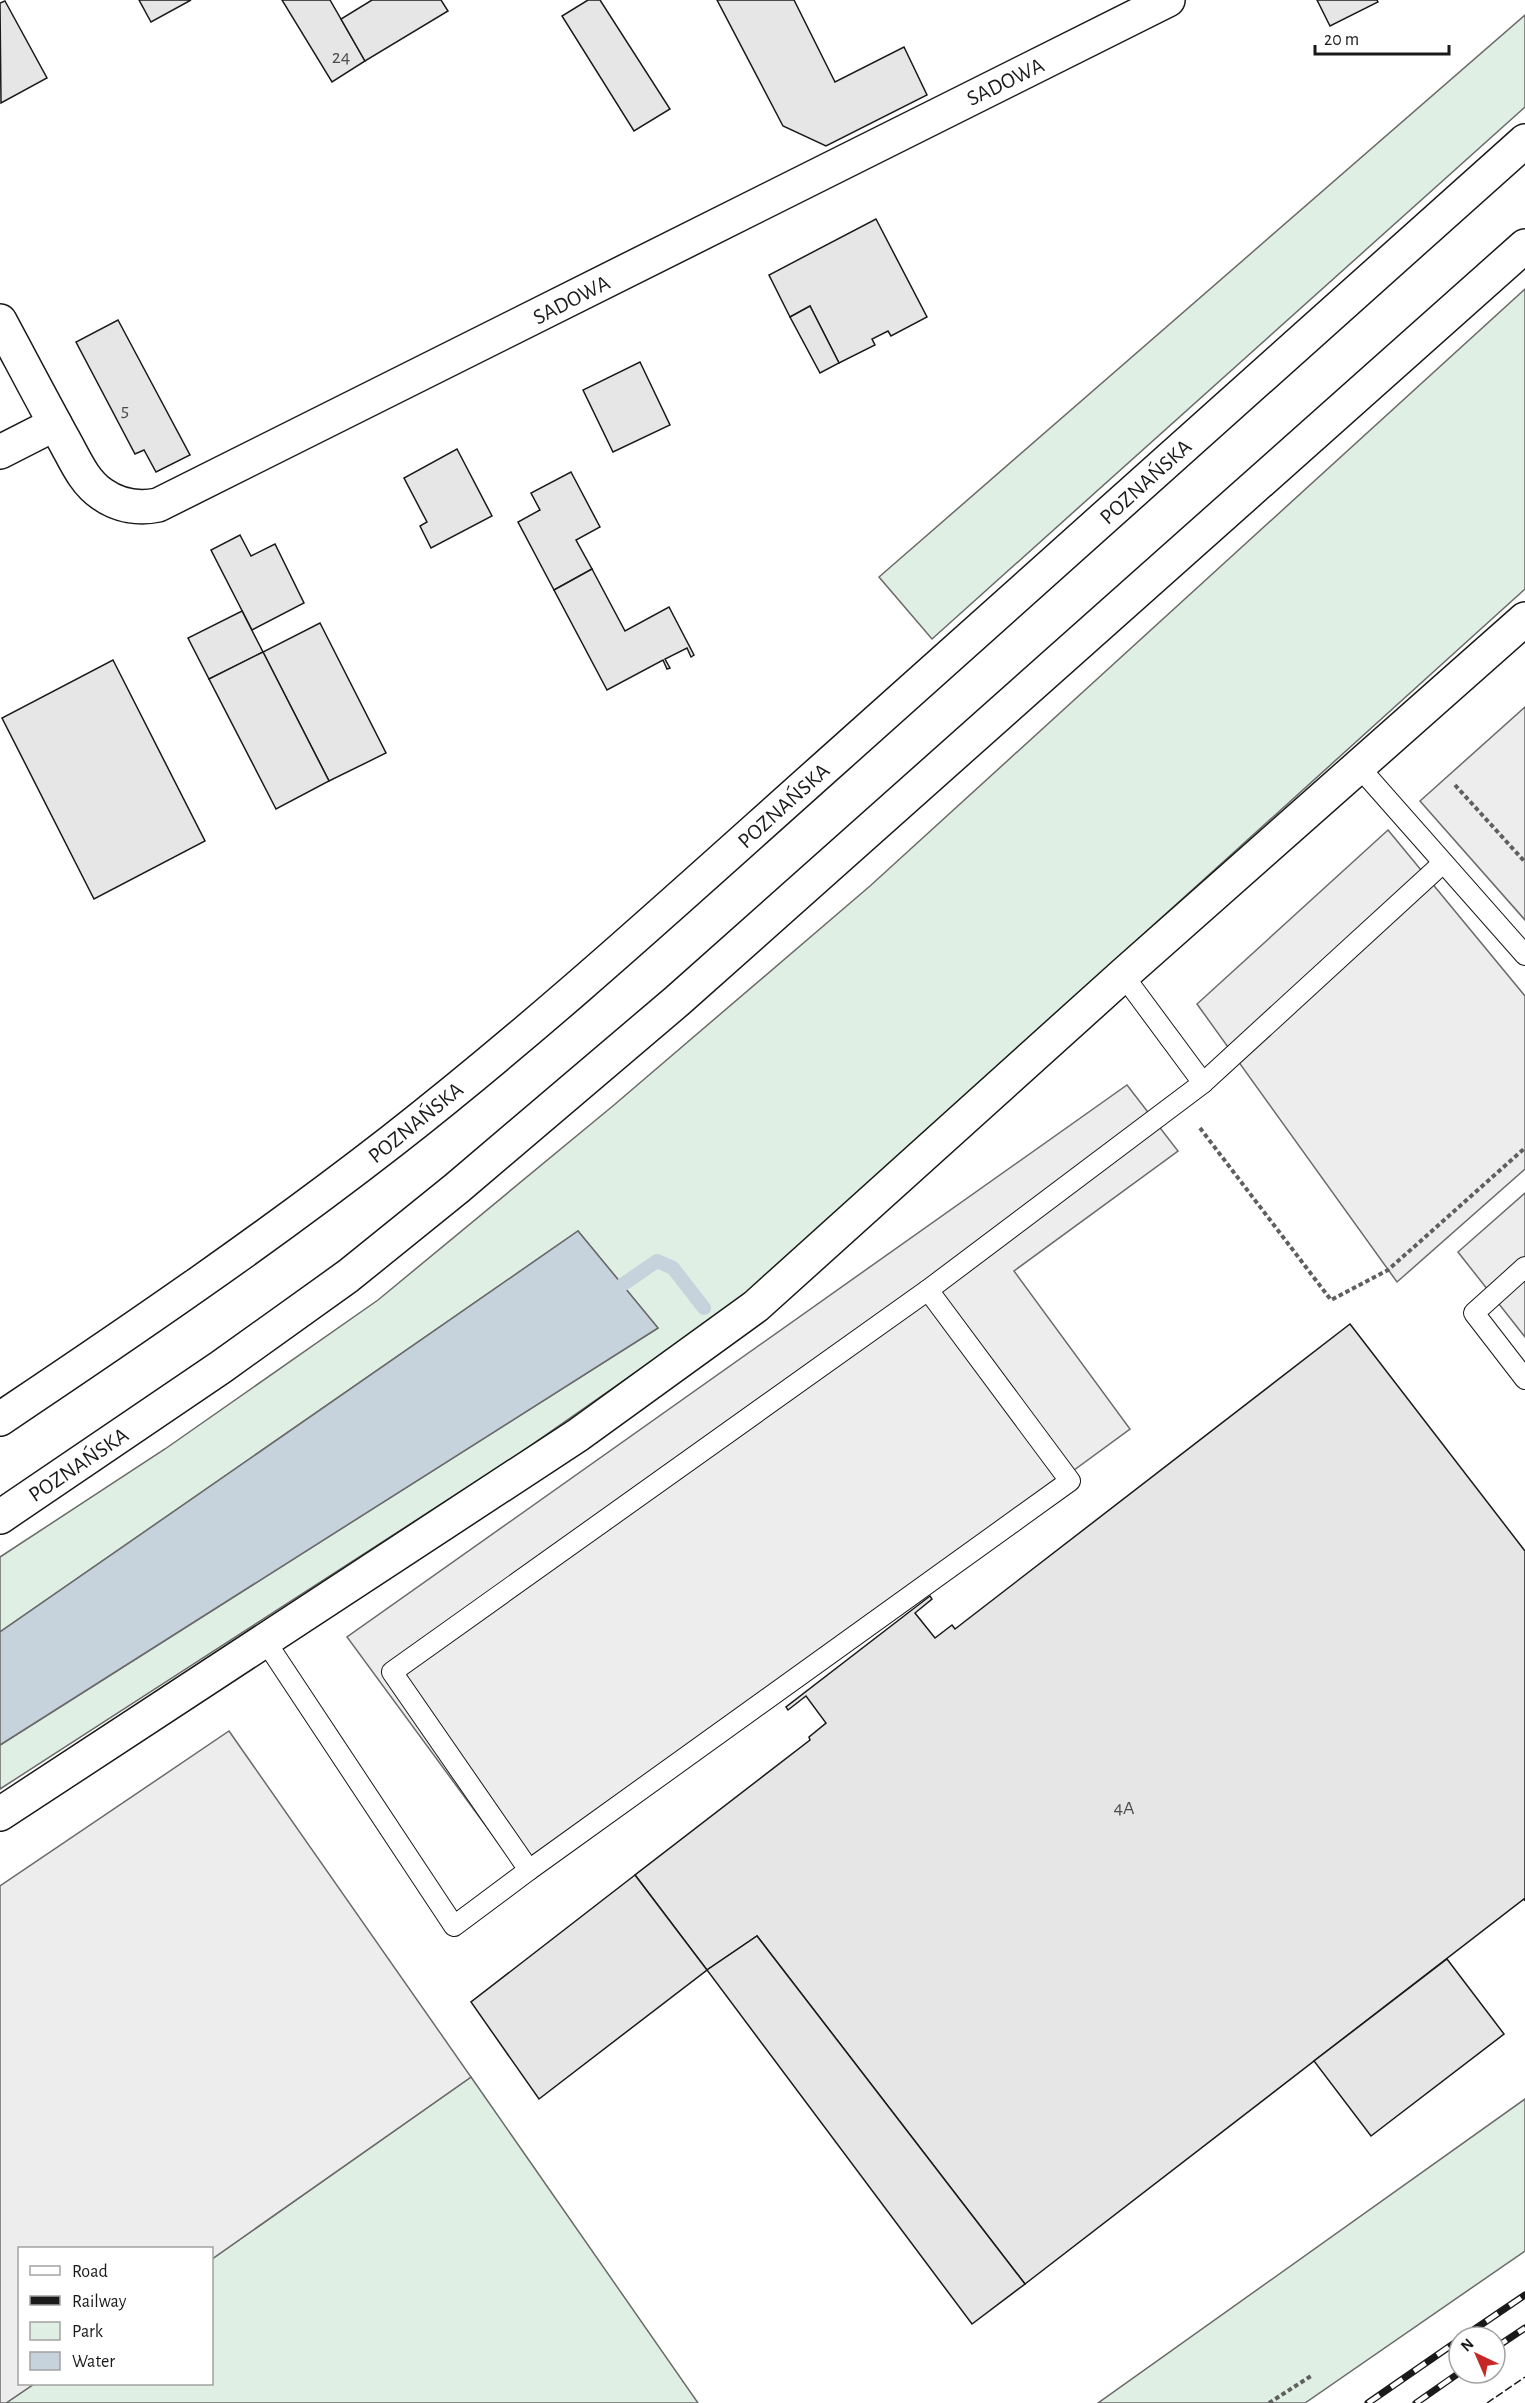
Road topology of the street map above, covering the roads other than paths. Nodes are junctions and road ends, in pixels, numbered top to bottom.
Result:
1 (1168, 0) edge
2 (1525, 141) edge
3 (1525, 246) edge
4 (0, 321) edge
5 (55, 423) junction
6 (0, 452) edge
7 (1525, 619) edge
8 (1359, 767) junction
9 (1443, 863) junction
10 (1525, 955) edge
11 (1123, 975) junction
12 (1203, 1083) junction
13 (1525, 1267) edge
14 (928, 1290) junction
15 (1525, 1378) edge
16 (0, 1419) edge
17 (0, 1517) edge
18 (264, 1639) junction
19 (0, 1814) edge
20 (529, 1870) junction

1 - 5 main road, SADOWA
2 - 16 main road, POZNAŃSKA
3 - 17 main road, POZNAŃSKA
4 - 5 main road, SADOWA
5 - 6 main road
7 - 8 main road
8 - 9 lane
8 - 11 main road
9 - 10 lane
9 - 12 lane
11 - 12 lane
11 - 18 main road
12 - 14 lane
13 - 15 lane
14 - 20 lane
14 - 20 lane
18 - 19 main road
18 - 20 lane

